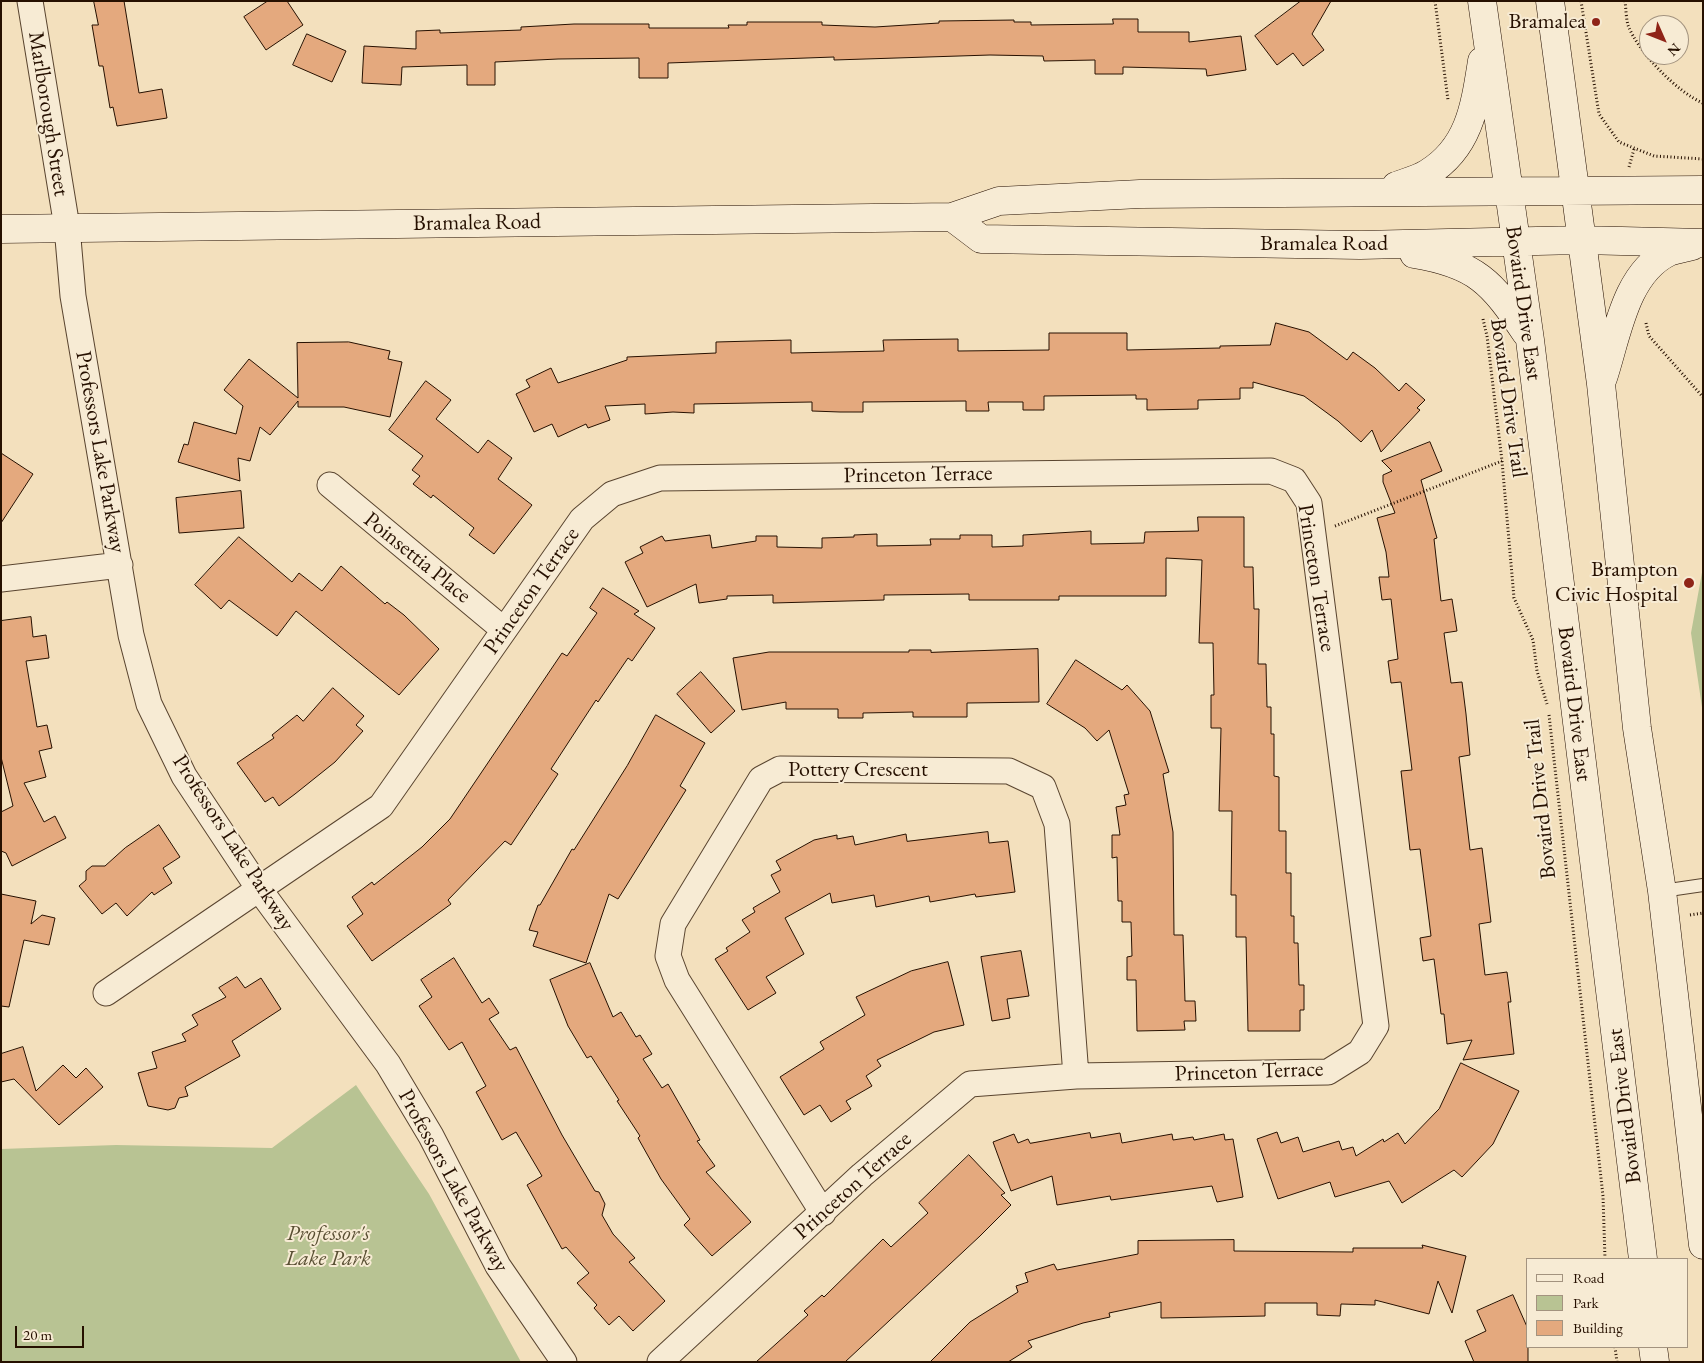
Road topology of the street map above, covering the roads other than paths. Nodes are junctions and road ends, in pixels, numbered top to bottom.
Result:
1 (30, 1) edge
2 (1482, 1) edge
3 (1550, 1) edge
4 (1486, 32) junction
5 (1576, 190) junction
6 (1703, 190) edge
7 (1384, 191) junction
8 (1508, 191) junction
9 (952, 216) junction
10 (1, 228) edge
11 (67, 228) junction
12 (1581, 240) junction
13 (1516, 241) junction
14 (1703, 243) edge
15 (1360, 245) junction
16 (1530, 340) junction
17 (1601, 384) junction
18 (330, 485) dead end
19 (120, 565) junction
20 (1, 580) edge
21 (504, 630) junction
22 (1703, 885) edge
23 (258, 889) junction
24 (1662, 891) junction
25 (106, 993) dead end
26 (1076, 1076) junction
27 (823, 1212) junction
28 (1703, 1245) edge
29 (1643, 1258) edge
30 (1653, 1348) edge
31 (564, 1362) edge
32 (660, 1362) edge
33 (1655, 1362) edge

1 - 11 street, Marlborough Street
2 - 4 main road, Bovaird Drive East
3 - 5 main road
4 - 7 main road
4 - 8 main road, Bovaird Drive East
5 - 6 main road, Bramalea Road
5 - 8 main road, Bramalea Road
5 - 12 main road
7 - 8 main road, Bramalea Road
7 - 9 main road, Bramalea Road
8 - 13 main road, Bovaird Drive East
9 - 11 main road, Bramalea Road
9 - 15 main road, Bramalea Road
10 - 11 main road, Bramalea Road
11 - 19 street, Professors Lake Parkway
12 - 13 main road, Bramalea Road
12 - 14 main road, Bramalea Road
12 - 17 main road
13 - 15 main road, Bramalea Road
13 - 16 main road, Bovaird Drive East
14 - 17 main road
15 - 16 main road
16 - 29 main road, Bovaird Drive East
17 - 24 main road
18 - 21 street, Poinsettia Place
19 - 20 street
19 - 23 street, Professors Lake Parkway
21 - 23 street, Princeton Terrace
21 - 26 street, Princeton Terrace
22 - 24 lane
23 - 25 street, Princeton Terrace
23 - 31 street, Professors Lake Parkway
24 - 28 main road
26 - 27 street, Princeton Terrace
26 - 27 street, Pottery Crescent
27 - 32 street, Princeton Terrace
30 - 33 main road

